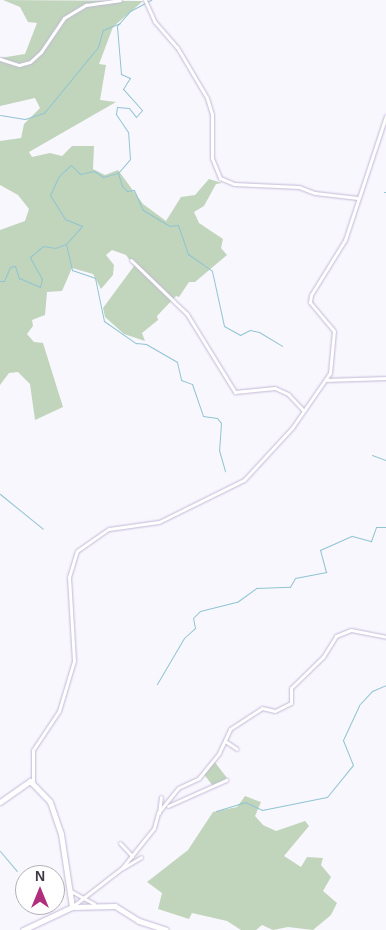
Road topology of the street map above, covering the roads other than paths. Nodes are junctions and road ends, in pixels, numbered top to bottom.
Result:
1 (120, 0) edge
2 (145, 0) edge
3 (0, 59) edge
4 (386, 116) edge
5 (360, 192) junction
6 (351, 197) junction
7 (358, 198) junction
8 (131, 260) dead end
9 (386, 378) edge
10 (326, 380) junction
11 (304, 411) junction
12 (386, 637) edge
13 (225, 741) junction
14 (237, 749) dead end
15 (226, 780) dead end
16 (33, 782) junction
17 (161, 797) dead end
18 (0, 802) edge
19 (168, 806) junction
20 (158, 813) junction
21 (120, 843) dead end
22 (132, 856) junction
23 (141, 857) dead end
24 (122, 868) junction
25 (69, 890) junction
26 (83, 899) junction
27 (94, 904) junction
28 (72, 907) junction
29 (23, 930) edge
30 (166, 930) edge

1 - 3 street
2 - 6 street
4 - 5 street
5 - 6 street
5 - 7 street
6 - 7 street
7 - 10 street
8 - 11 street
9 - 10 street
10 - 11 street
11 - 16 street
12 - 13 street
13 - 14 street
13 - 19 street
15 - 19 street
16 - 18 main road
16 - 25 main road
17 - 20 street
19 - 20 street
20 - 22 street
21 - 22 street
22 - 24 street
23 - 24 street
24 - 26 street
25 - 26 street
25 - 28 main road
26 - 27 street
26 - 28 street
27 - 28 main road
27 - 30 main road
28 - 29 main road

